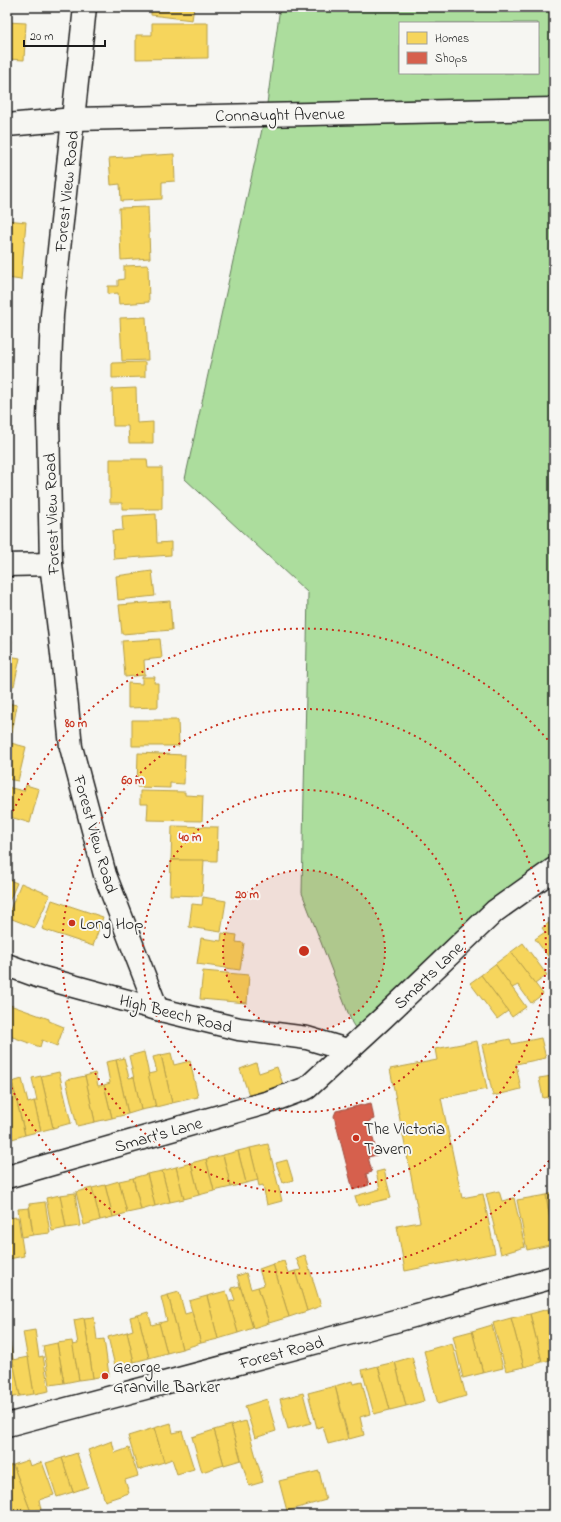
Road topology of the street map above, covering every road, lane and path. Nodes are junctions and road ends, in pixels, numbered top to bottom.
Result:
1 (85, 7) edge
2 (554, 109) edge
3 (74, 119) junction
4 (7, 125) edge
5 (51, 564) junction
6 (7, 566) edge
7 (554, 869) edge
8 (7, 965) edge
9 (157, 1008) junction
10 (347, 1050) junction
11 (307, 1088) joint
12 (7, 1177) edge
13 (554, 1277) edge
14 (7, 1425) edge

1 - 3 street, Forest View Road
2 - 3 street, Connaught Avenue
3 - 4 street, Connaught Avenue
3 - 5 street, Forest View Road
5 - 6 street
5 - 9 street, Forest View Road
7 - 10 street, Smarts Lane
8 - 9 street, High Beech Road
9 - 10 street, High Beech Road
10 - 11 street, Smarts Lane
11 - 12 street, Smart's Lane
13 - 14 street, Forest Road

